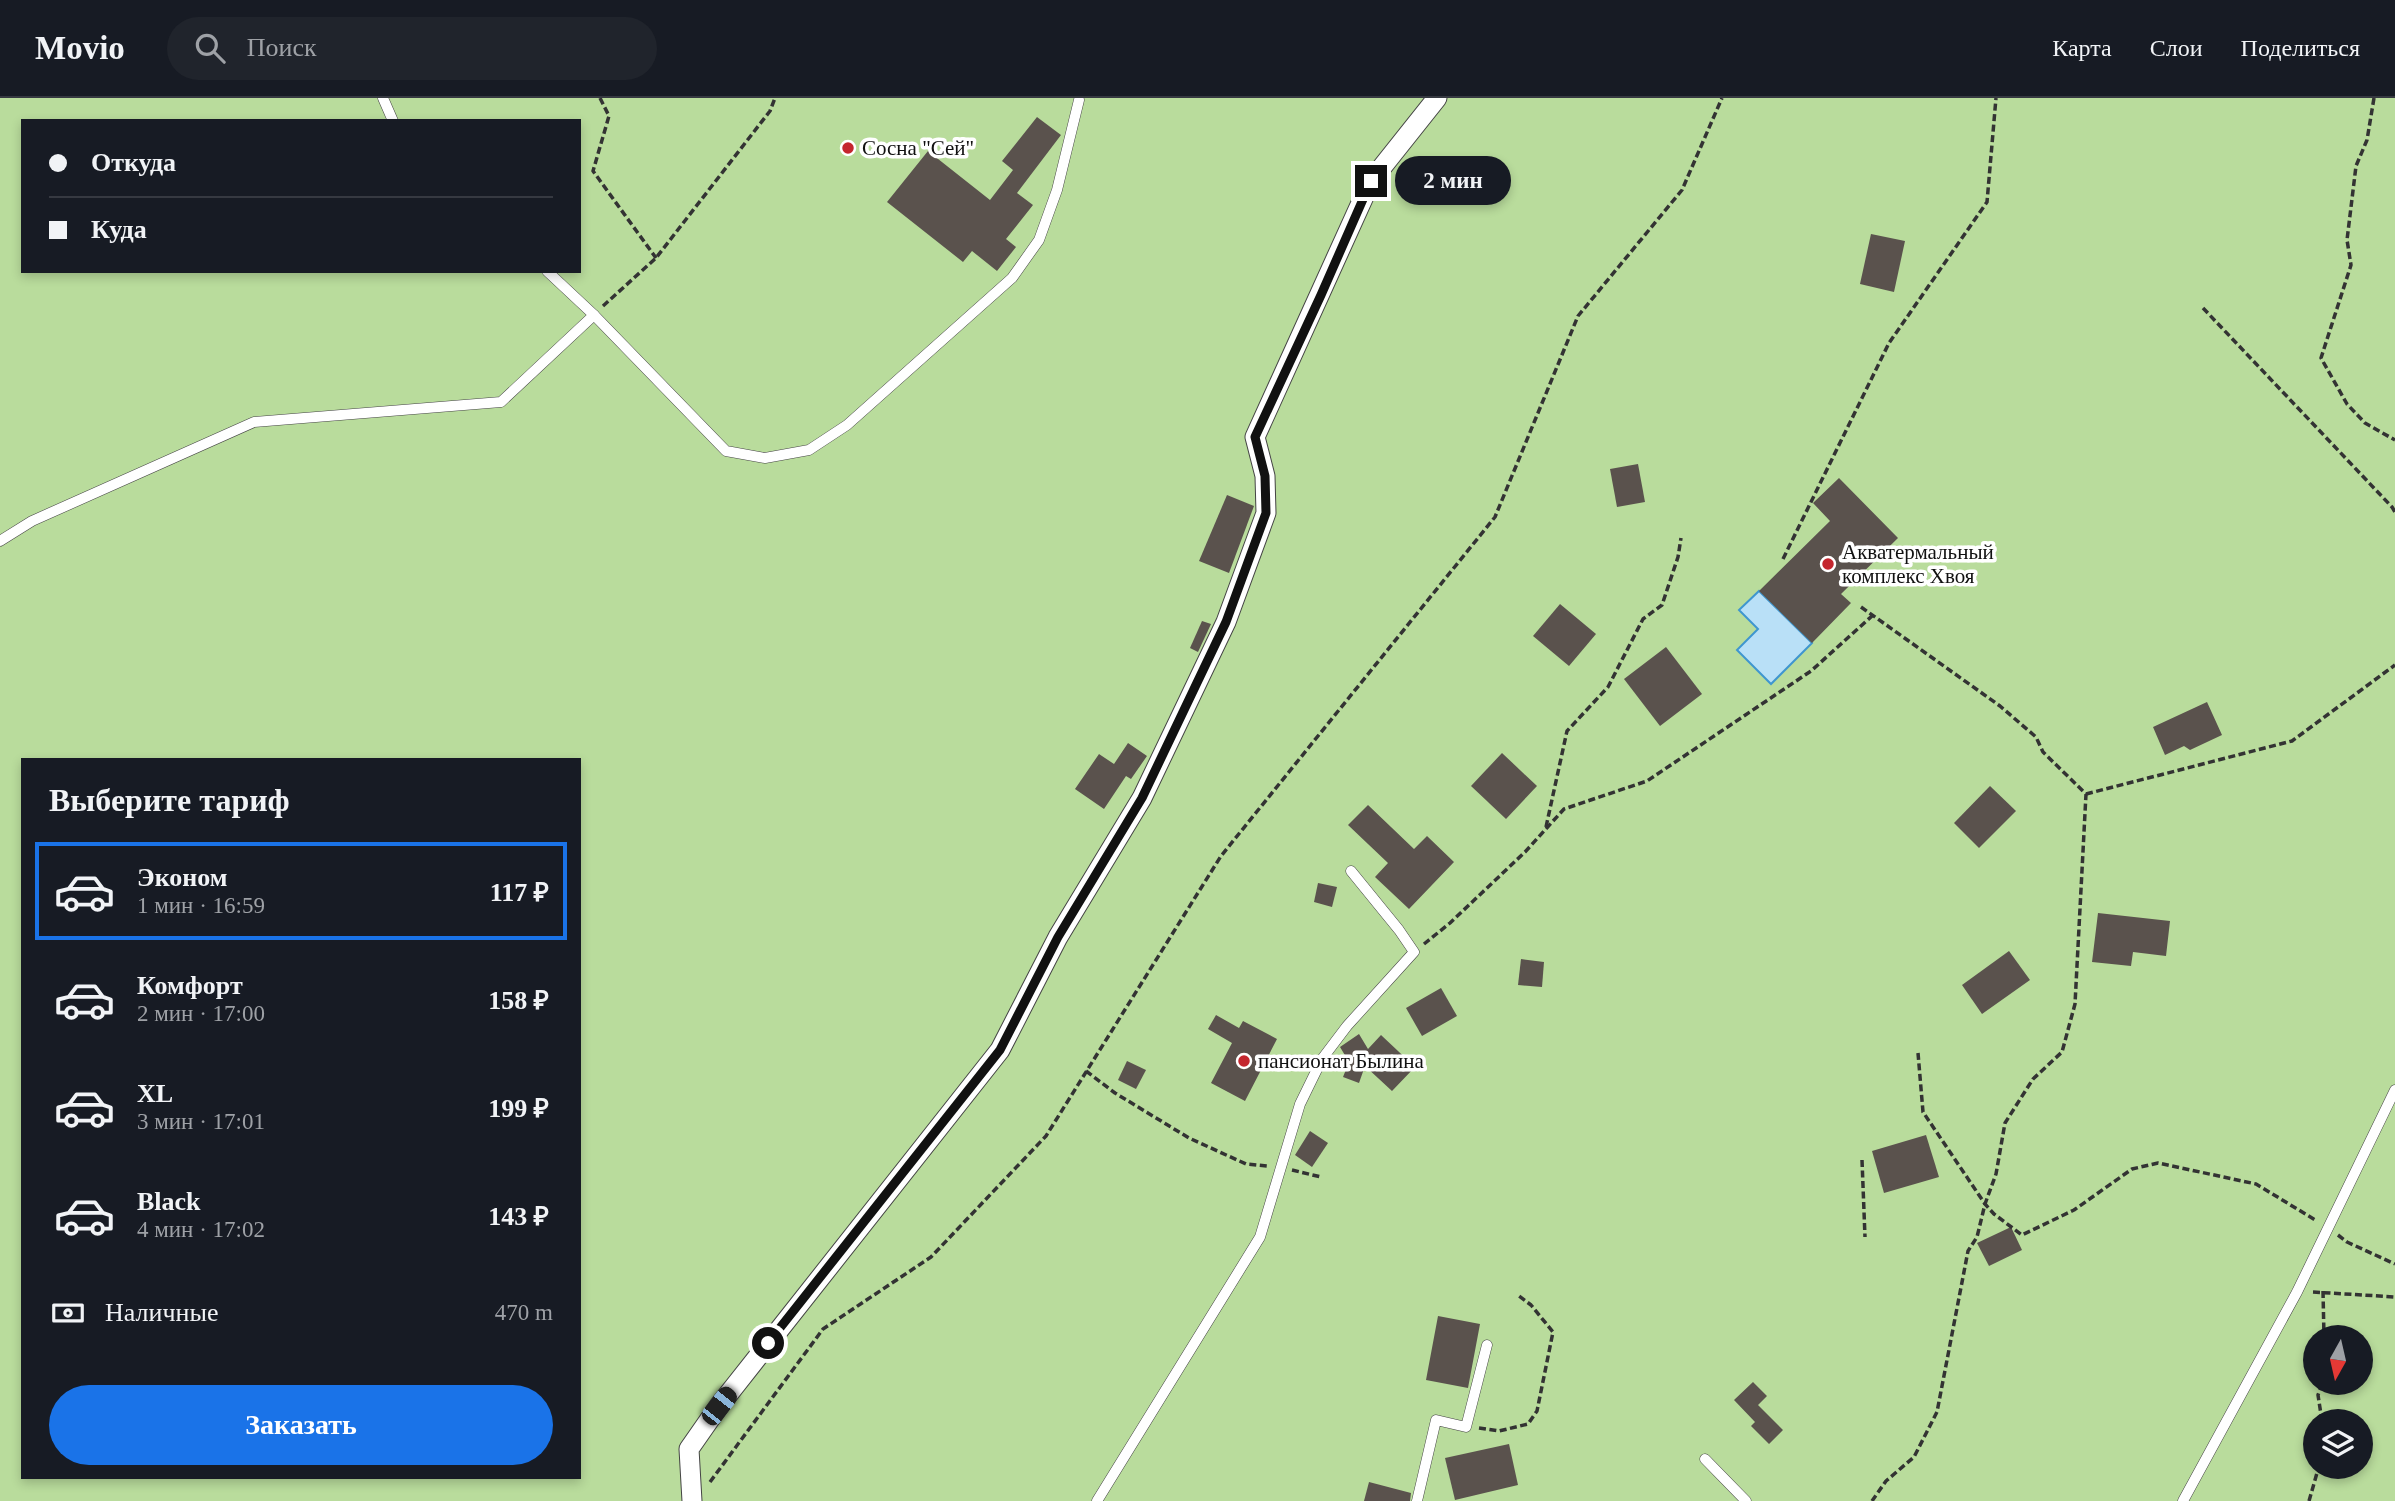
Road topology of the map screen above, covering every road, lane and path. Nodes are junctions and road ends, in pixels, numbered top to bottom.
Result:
1 (383, 98) edge
2 (600, 98) edge
3 (775, 98) edge
4 (1437, 98) edge
5 (1722, 98) edge
6 (1996, 98) edge
7 (2374, 98) edge
8 (1079, 100) dead end
9 (392, 119) edge
10 (656, 258) junction
11 (549, 273) edge
12 (2203, 307) dead end
13 (594, 315) junction
14 (2395, 440) edge
15 (2395, 512) edge
16 (1681, 538) dead end
17 (0, 541) edge
18 (1783, 559) dead end
19 (1861, 607) dead end
20 (1872, 616) junction
21 (2395, 665) edge
22 (2086, 794) junction
23 (1546, 829) junction
24 (1352, 871) dead end
25 (1414, 952) junction
26 (1918, 1053) dead end
27 (1086, 1071) junction
28 (2395, 1090) edge
29 (1863, 1160) dead end
30 (1280, 1167) junction
31 (1321, 1177) dead end
32 (2238, 1180) dead end
33 (1985, 1204) junction
34 (1865, 1237) dead end
35 (2323, 1291) junction
36 (2297, 1293) junction
37 (1519, 1296) dead end
38 (2395, 1297) edge
39 (2324, 1325) edge
40 (1487, 1345) dead end
41 (1466, 1427) junction
42 (1705, 1459) dead end
43 (2315, 1479) edge
44 (698, 1496) edge
45 (1097, 1501) edge
46 (1417, 1501) edge
47 (1746, 1501) edge
48 (1872, 1501) edge
49 (2183, 1501) edge
50 (2309, 1501) edge

1 - 9 lane
2 - 10 path
3 - 10 path
4 - 44 street
5 - 27 path
6 - 18 path
7 - 14 path
8 - 13 lane
10 - 13 path
11 - 13 lane
12 - 15 path
13 - 17 lane
16 - 23 path
19 - 20 path
20 - 22 path
20 - 23 path
21 - 22 path
22 - 33 path
23 - 25 path
24 - 25 lane
25 - 30 lane
26 - 33 path
27 - 30 path
27 - 44 path
28 - 36 lane
29 - 34 path
30 - 31 path
30 - 45 lane
32 - 33 path
33 - 48 path
35 - 36 path
35 - 38 path
35 - 39 path
36 - 49 lane
37 - 41 path
40 - 41 lane
41 - 46 lane
42 - 47 lane
43 - 50 path

